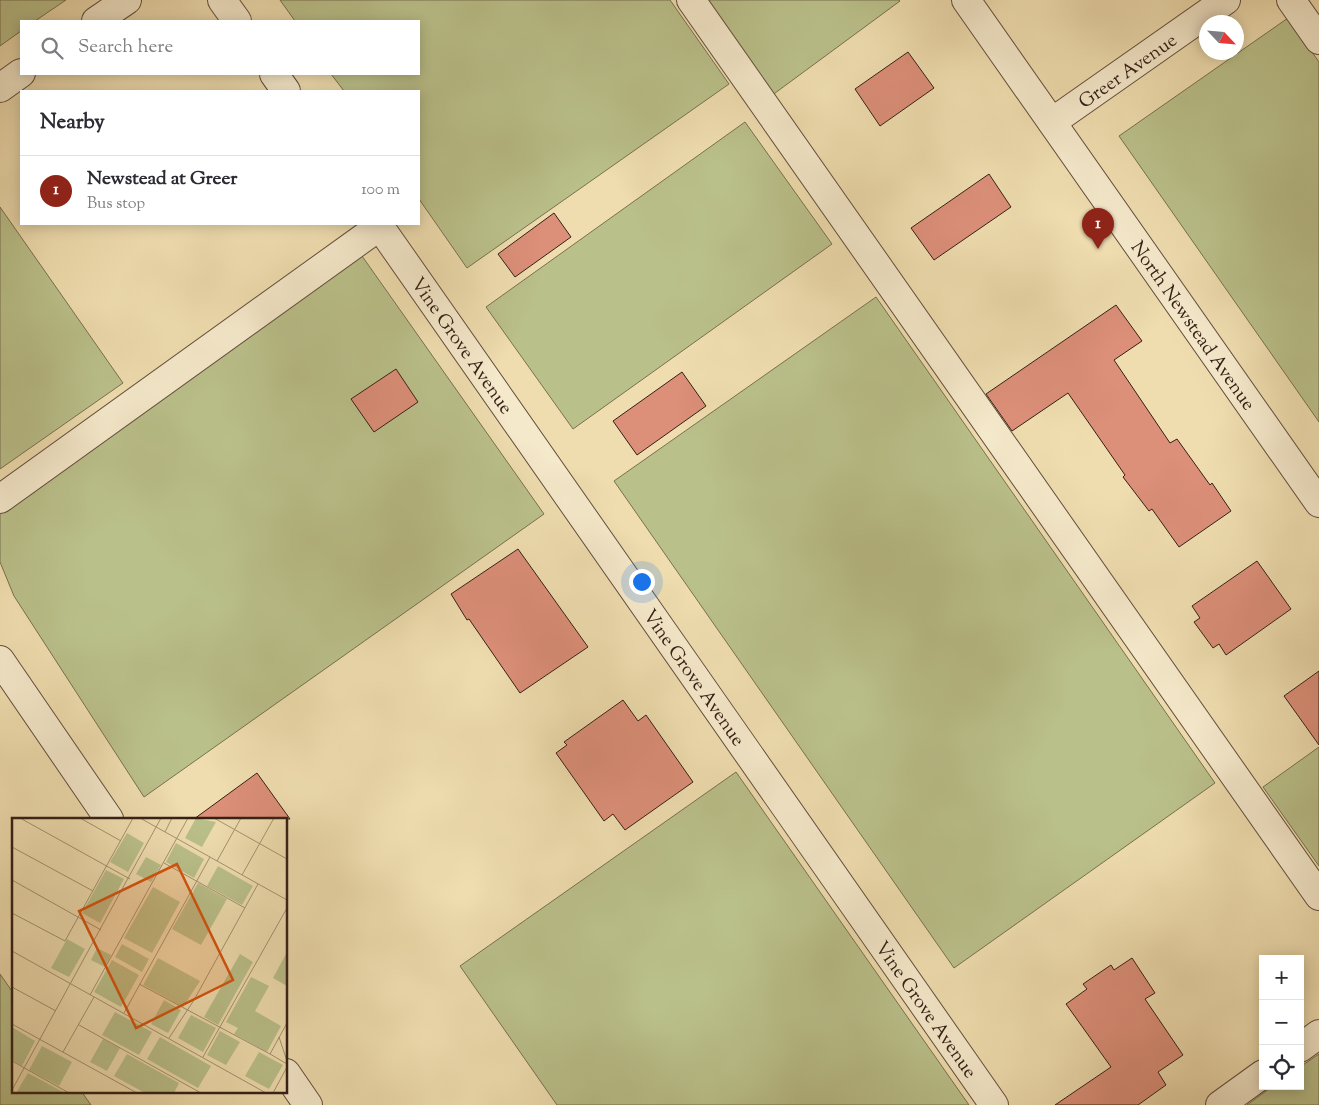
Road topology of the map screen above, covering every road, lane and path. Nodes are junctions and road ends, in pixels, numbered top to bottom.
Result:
1 (127, 0) edge
2 (222, 0) edge
3 (691, 0) edge
4 (966, 0) edge
5 (1226, 0) edge
6 (1291, 0) edge
7 (97, 20) edge
8 (236, 20) edge
9 (1319, 40) edge
10 (20, 74) edge
11 (275, 75) edge
12 (0, 88) edge
13 (285, 90) edge
14 (1052, 122) junction
15 (379, 225) edge
16 (0, 499) edge
17 (1319, 503) edge
18 (0, 660) edge
19 (108, 818) edge
20 (1319, 896) edge
21 (1319, 1034) edge
22 (1304, 1045) edge
23 (288, 1076) edge
24 (1259, 1077) edge
25 (308, 1105) edge
26 (994, 1105) edge
27 (1220, 1105) edge

1 - 7 street
2 - 8 street
3 - 20 street
4 - 14 street, North Newstead Avenue
5 - 14 street, Greer Avenue
6 - 9 street
10 - 12 street
11 - 13 street
14 - 17 street, North Newstead Avenue
15 - 16 street
15 - 26 street, Vine Grove Avenue
18 - 19 street
21 - 22 street
23 - 25 street
24 - 27 street

